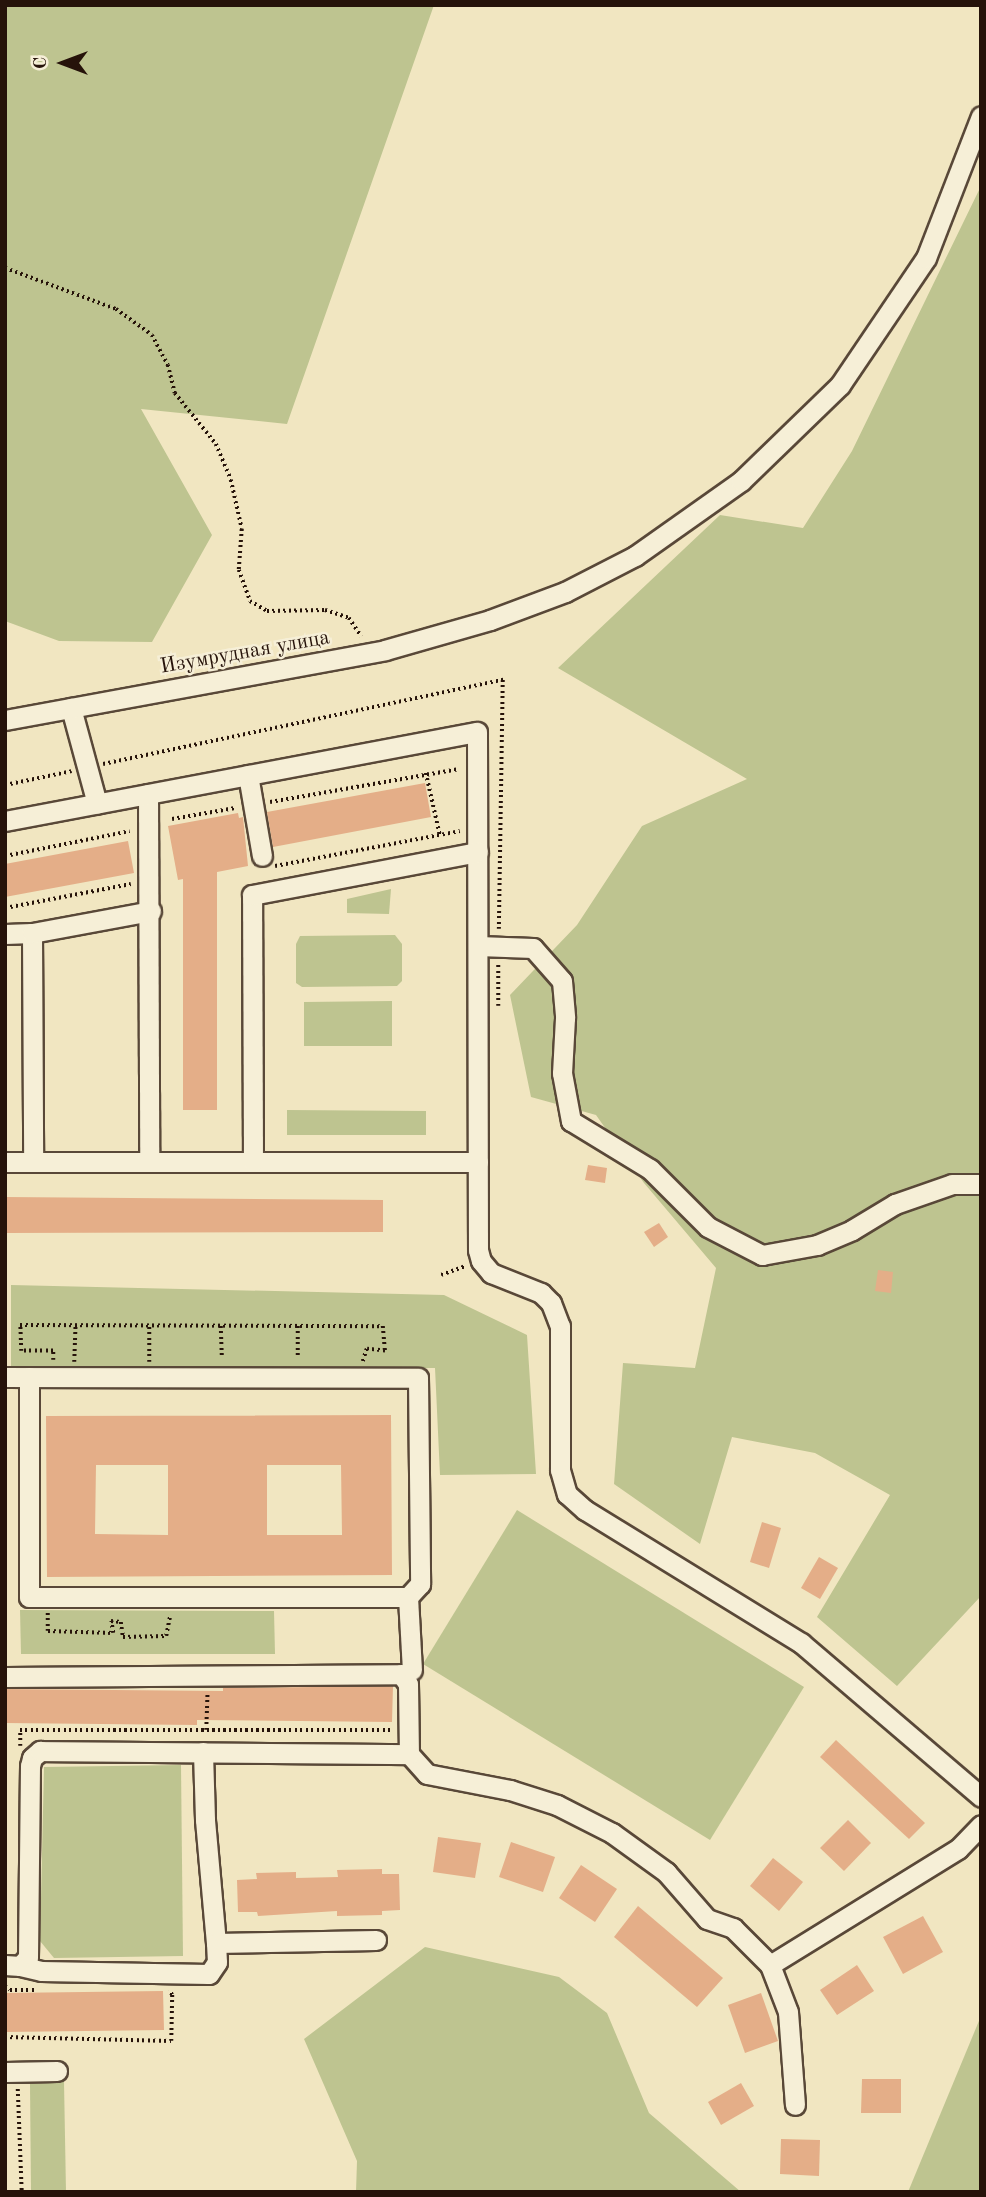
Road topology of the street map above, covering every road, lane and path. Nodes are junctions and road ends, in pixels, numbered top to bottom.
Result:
1 (981, 116) edge
2 (5, 268) edge
3 (367, 654) junction
4 (503, 680) dead end
5 (71, 708) junction
6 (5, 720) edge
7 (86, 768) junction
8 (466, 770) dead end
9 (426, 774) junction
10 (248, 775) junction
11 (5, 785) edge
12 (148, 794) junction
13 (97, 804) junction
14 (253, 805) junction
15 (172, 819) dead end
16 (5, 821) edge
17 (467, 830) dead end
18 (133, 831) dead end
19 (440, 835) junction
20 (478, 852) junction
21 (5, 856) edge
22 (265, 862) joint
23 (140, 882) dead end
24 (5, 908) edge
25 (151, 911) junction
26 (32, 933) junction
27 (5, 934) edge
28 (478, 946) junction
29 (5, 1162) edge
30 (33, 1162) junction
31 (149, 1162) junction
32 (253, 1162) junction
33 (478, 1162) junction
34 (981, 1184) edge
35 (361, 1368) dead end
36 (5, 1377) edge
37 (29, 1377) junction
38 (54, 1377) junction
39 (408, 1597) junction
40 (48, 1614) dead end
41 (170, 1626) dead end
42 (404, 1671) junction
43 (5, 1677) edge
44 (207, 1690) dead end
45 (206, 1730) dead end
46 (203, 1752) junction
47 (409, 1754) junction
48 (981, 1797) edge
49 (981, 1825) edge
50 (376, 1940) dead end
51 (216, 1943) junction
52 (770, 1965) junction
53 (13, 1966) edge
54 (5, 1986) edge
55 (168, 1989) dead end
56 (50, 1990) dead end
57 (5, 2038) edge
58 (57, 2071) dead end
59 (7, 2072) edge
60 (795, 2105) dead end
61 (22, 2192) edge

1 - 3 street, Изумрудная улица
2 - 3 path
3 - 5 street, Изумрудная улица
4 - 7 path
5 - 6 street, Изумрудная улица
5 - 7 street
7 - 11 path
7 - 13 street
8 - 9 path
9 - 14 path
9 - 19 path
10 - 12 street
10 - 14 street
10 - 20 street
12 - 13 street
12 - 25 street
13 - 16 street
14 - 15 path
14 - 22 street
17 - 19 path
18 - 21 path
19 - 22 path
20 - 28 street
20 - 32 street
23 - 24 path
25 - 26 street
25 - 31 street
26 - 27 street
26 - 30 street
28 - 33 street
28 - 34 street
29 - 30 street
30 - 31 street
31 - 32 street
32 - 33 street
33 - 48 street
35 - 38 path
36 - 37 street
37 - 38 street
37 - 39 street
38 - 39 street
39 - 42 street
40 - 41 path
42 - 43 street
42 - 47 street
44 - 45 path
46 - 47 street
46 - 51 street
46 - 53 street
47 - 52 street
49 - 52 street
50 - 51 street
51 - 53 street
52 - 60 street
54 - 56 path
55 - 57 path
58 - 59 street
59 - 61 path

